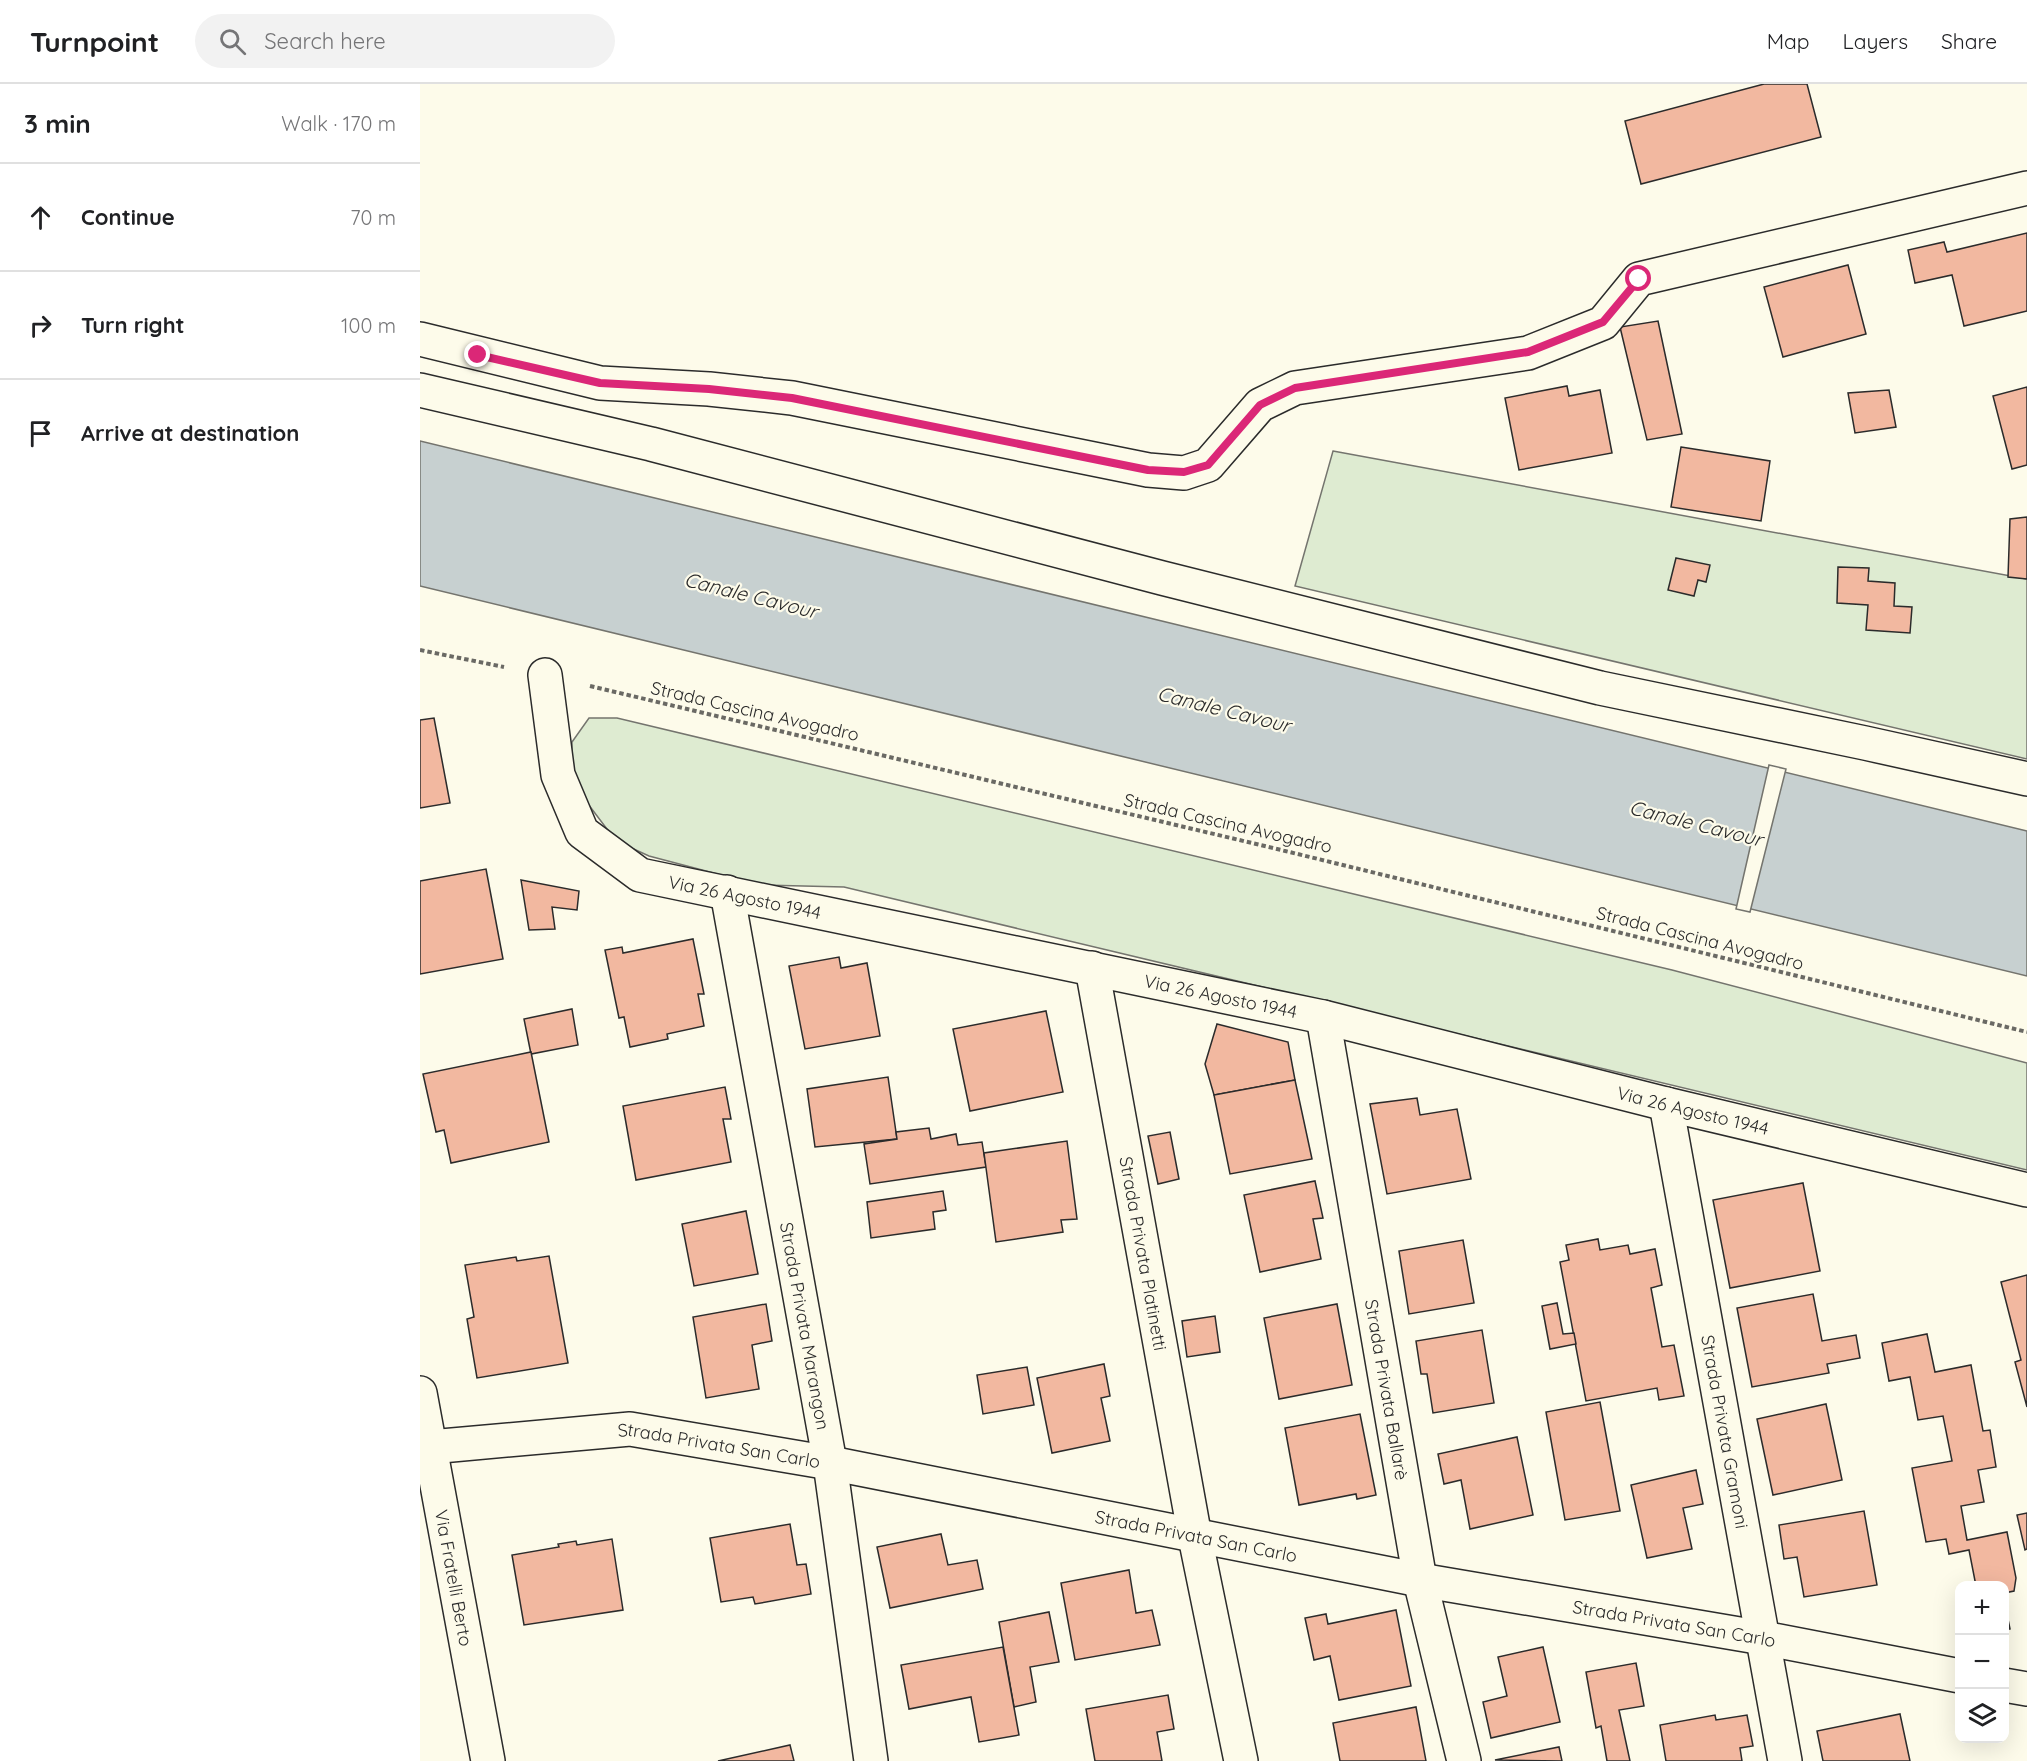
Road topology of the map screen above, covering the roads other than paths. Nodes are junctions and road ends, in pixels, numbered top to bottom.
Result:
1 (2027, 188) edge
2 (420, 339) edge
3 (420, 390) edge
4 (545, 675) road end
5 (2027, 779) edge
6 (726, 892) junction
7 (1092, 968) junction
8 (1323, 1017) junction
9 (1666, 1104) junction
10 (2027, 1190) edge
11 (420, 1393) edge
12 (430, 1447) junction
13 (830, 1463) junction
14 (1195, 1537) junction
15 (1420, 1580) junction
16 (1763, 1638) junction
17 (1955, 1675) edge
18 (2009, 1686) edge
19 (2027, 1689) edge
20 (488, 1761) edge
21 (872, 1761) edge
22 (1242, 1761) edge
23 (1464, 1761) edge
24 (1785, 1761) edge

1 - 2 street
3 - 5 street
4 - 6 street, Via 26 Agosto 1944
6 - 7 street, Via 26 Agosto 1944
6 - 13 street, Strada Privata Marangon
7 - 8 street, Via 26 Agosto 1944
7 - 14 street, Strada Privata Platinetti
8 - 9 street, Via 26 Agosto 1944
8 - 15 street, Strada Privata Ballarè
9 - 10 street, Via 26 Agosto 1944
9 - 16 street, Strada Privata Gramoni
11 - 12 street, Via Fratelli Berto
12 - 13 street, Strada Privata San Carlo
12 - 20 street, Via Fratelli Berto
13 - 14 street, Strada Privata San Carlo
13 - 21 street, Strada Privata Marangon
14 - 15 street, Strada Privata San Carlo
14 - 22 street, Strada Privata Platinetti
15 - 16 street, Strada Privata San Carlo
15 - 23 street, Strada Privata Ballarè
16 - 17 street, Strada Privata San Carlo
16 - 24 street, Strada Privata Gramoni
18 - 19 street

